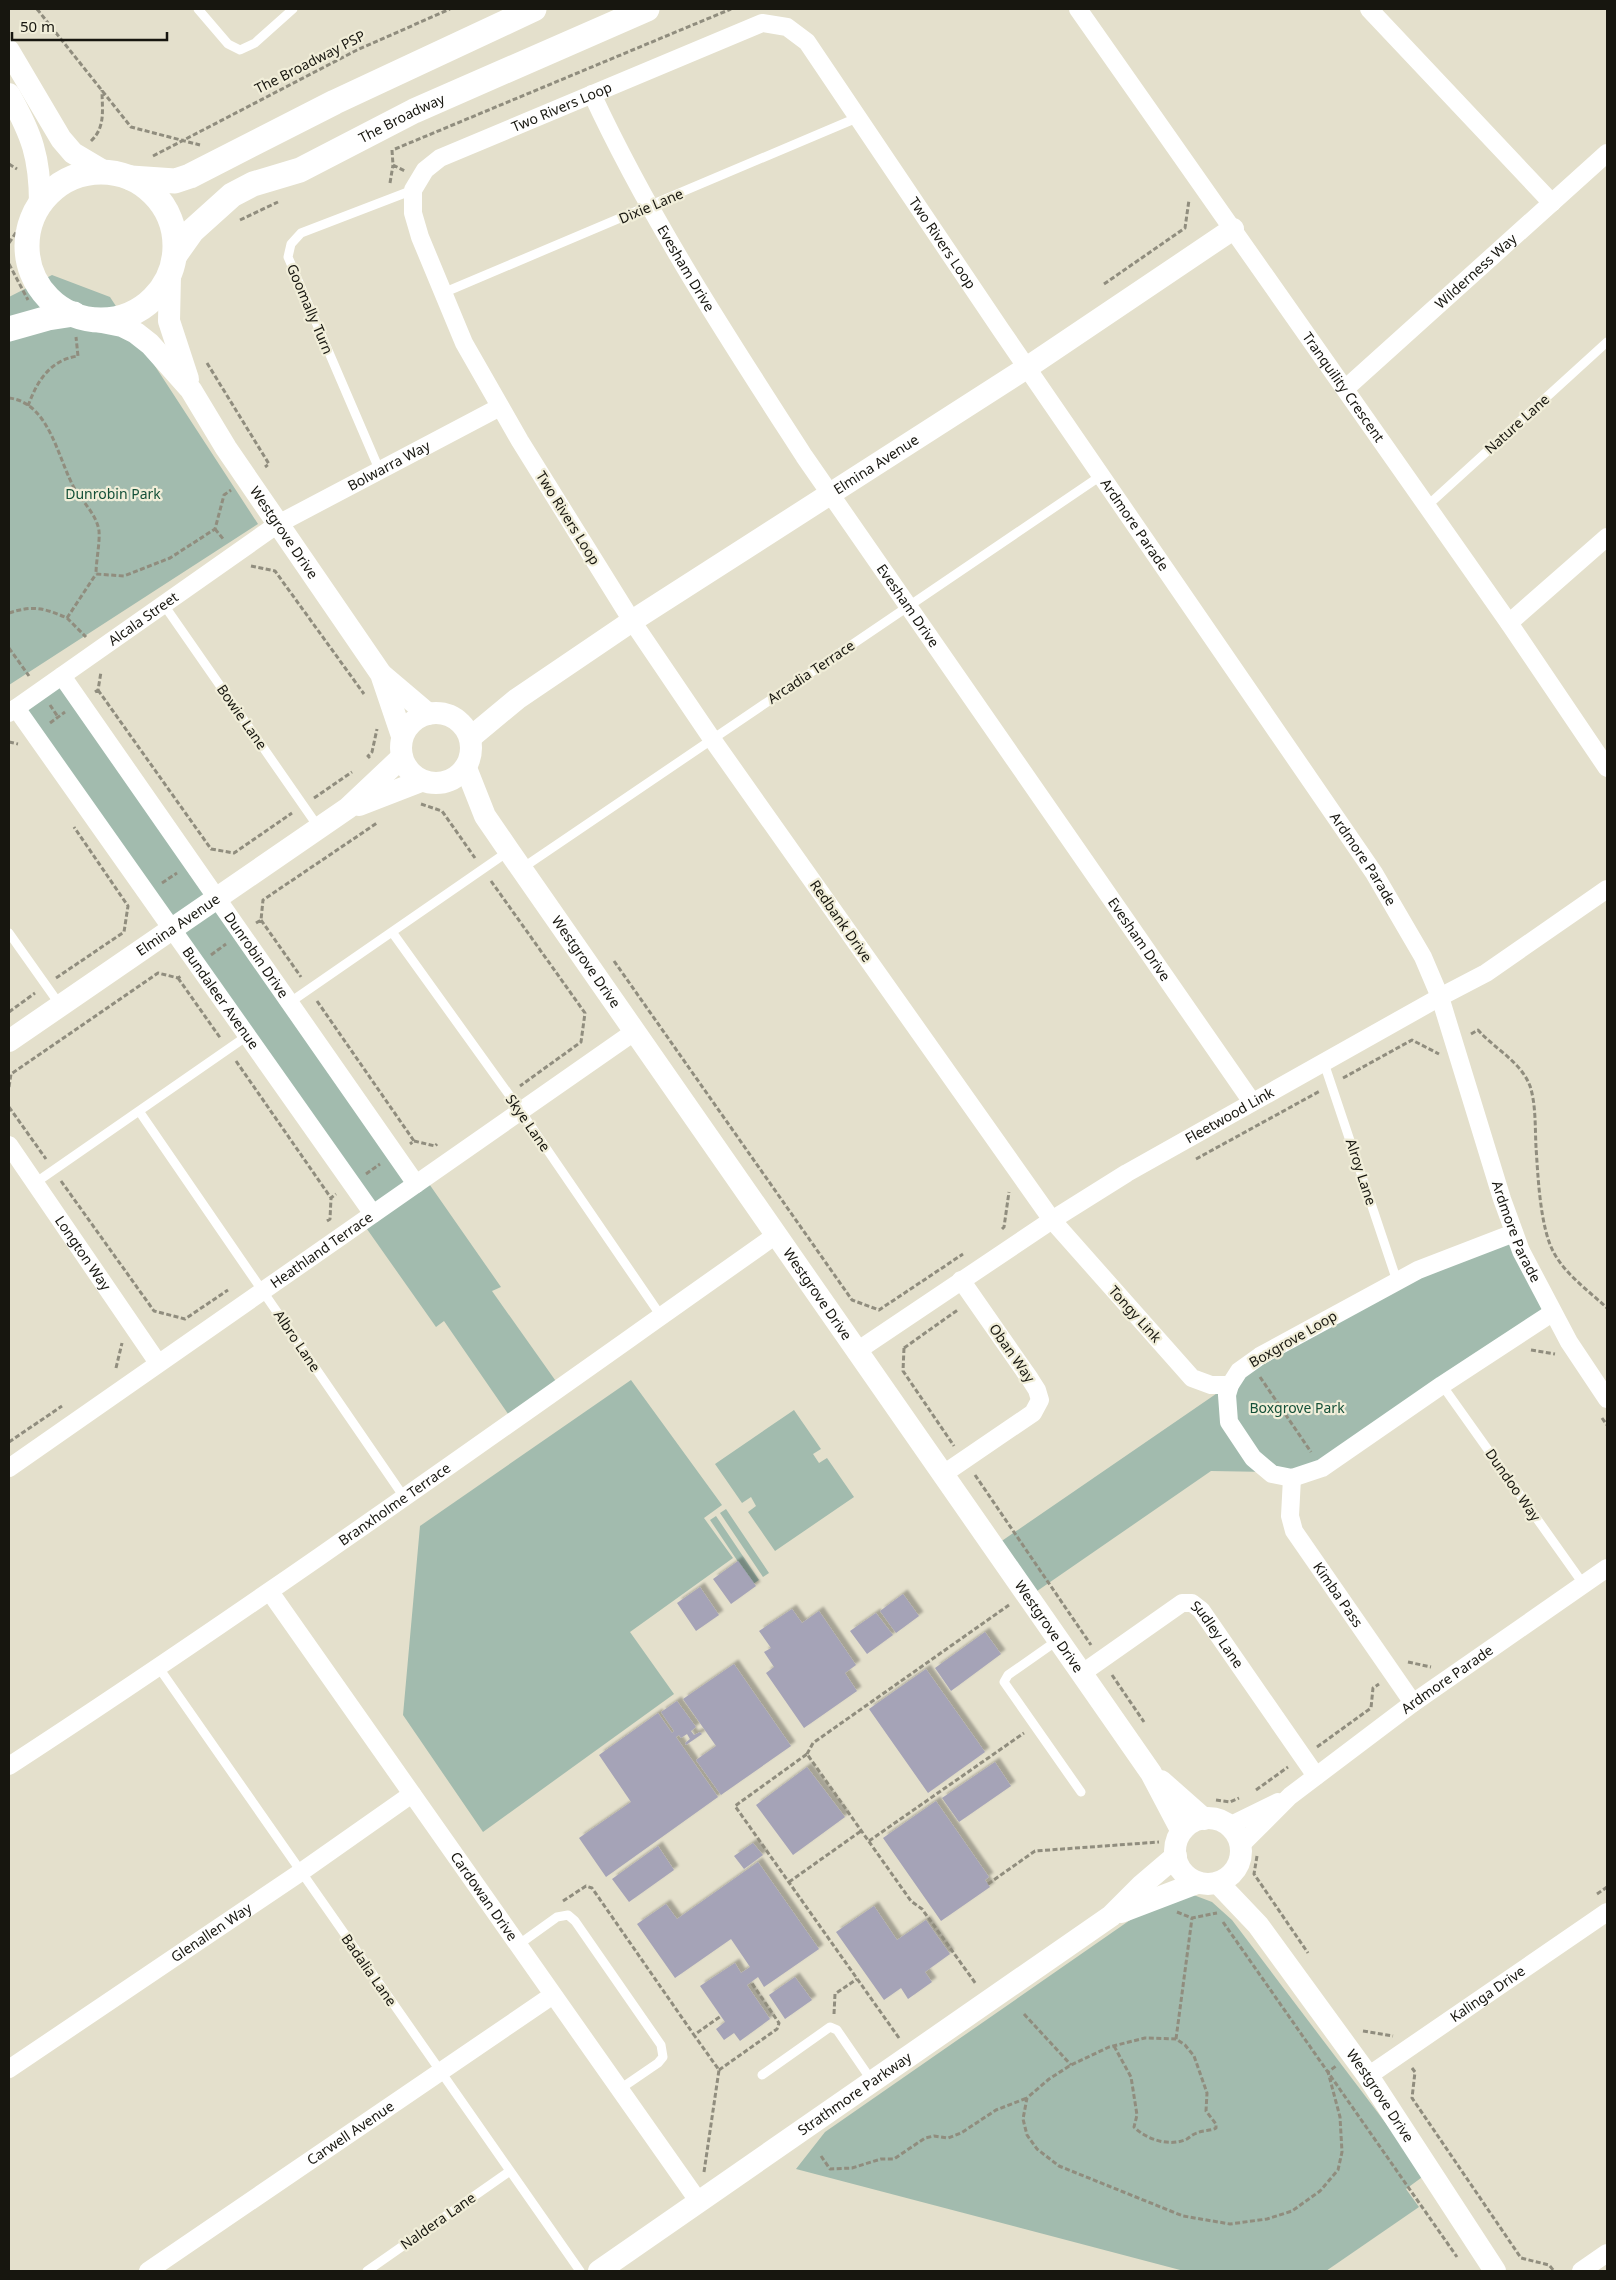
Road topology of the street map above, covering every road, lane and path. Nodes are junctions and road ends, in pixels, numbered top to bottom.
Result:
1 (37, 9) edge
2 (198, 9) edge
3 (293, 9) edge
4 (450, 9) edge
5 (534, 9) edge
6 (647, 9) edge
7 (731, 9) edge
8 (1078, 9) edge
9 (1368, 9) edge
10 (9, 51) edge
11 (102, 90) junction
12 (9, 94) edge
13 (592, 94) junction
14 (859, 117) junction
15 (84, 147) dead end
16 (1607, 153) edge
17 (383, 154) dead end
18 (116, 175) junction
19 (413, 190) junction
20 (1190, 196) dead end
21 (1552, 203) junction
22 (650, 206) junction
23 (36, 213) junction
24 (1233, 229) junction
25 (9, 260) edge
26 (173, 264) junction
27 (1104, 284) dead end
28 (443, 292) junction
29 (79, 322) junction
30 (9, 329) edge
31 (1607, 342) edge
32 (1028, 367) junction
33 (1345, 389) junction
34 (192, 390) junction
35 (28, 406) dead end
36 (500, 407) junction
37 (380, 469) junction
38 (1102, 475) junction
39 (831, 493) junction
40 (1428, 506) junction
41 (278, 524) junction
42 (1607, 537) edge
43 (244, 564) dead end
44 (96, 574) dead end
45 (164, 605) junction
46 (909, 605) junction
47 (9, 613) edge
48 (632, 621) junction
49 (1509, 623) junction
50 (103, 664) dead end
51 (381, 674) junction
52 (62, 676) junction
53 (98, 690) junction
54 (367, 699) dead end
55 (80, 702) junction
56 (12, 711) edge
57 (428, 714) junction
58 (376, 722) dead end
59 (464, 729) junction
60 (34, 734) junction
61 (402, 736) junction
62 (712, 739) junction
63 (9, 742) edge
64 (18, 744) junction
65 (23, 752) dead end
66 (368, 756) junction
67 (402, 758) junction
68 (364, 762) dead end
69 (360, 767) dead end
70 (466, 768) junction
71 (1607, 768) edge
72 (431, 782) junction
73 (388, 784) junction
74 (303, 806) junction
75 (485, 816) junction
76 (379, 822) dead end
77 (73, 825) dead end
78 (319, 828) junction
79 (211, 849) junction
80 (515, 860) junction
81 (192, 862) junction
82 (483, 869) junction
83 (1607, 889) edge
84 (146, 894) junction
85 (216, 898) junction
86 (128, 906) junction
87 (261, 920) junction
88 (172, 929) junction
89 (392, 932) junction
90 (9, 933) edge
91 (241, 933) junction
92 (614, 960) dead end
93 (196, 965) junction
94 (178, 978) junction
95 (46, 986) junction
96 (309, 989) junction
97 (1440, 997) junction
98 (289, 1003) junction
99 (60, 1005) junction
100 (9, 1012) edge
101 (634, 1032) junction
102 (247, 1036) junction
103 (9, 1041) edge
104 (1456, 1048) junction
105 (228, 1050) junction
106 (1324, 1063) junction
107 (1332, 1085) junction
108 (9, 1087) edge
109 (508, 1094) junction
110 (1252, 1102) junction
111 (9, 1107) edge
112 (520, 1110) junction
113 (139, 1111) junction
114 (443, 1140) dead end
115 (414, 1141) junction
116 (9, 1145) edge
117 (395, 1154) junction
118 (1187, 1163) dead end
119 (54, 1170) junction
120 (1024, 1180) junction
121 (35, 1183) junction
122 (351, 1184) junction
123 (416, 1184) junction
124 (331, 1198) junction
125 (372, 1214) junction
126 (1052, 1220) junction
127 (322, 1224) dead end
128 (996, 1232) dead end
129 (1514, 1233) junction
130 (776, 1235) junction
131 (965, 1253) dead end
132 (251, 1274) junction
133 (962, 1280) junction
134 (1397, 1281) junction
135 (262, 1290) junction
136 (974, 1298) junction
137 (1607, 1308) edge
138 (1552, 1313) junction
139 (660, 1316) junction
140 (123, 1338) dead end
141 (904, 1348) dead end
142 (1526, 1349) dead end
143 (857, 1351) junction
144 (1560, 1354) dead end
145 (158, 1363) junction
146 (1250, 1363) junction
147 (110, 1373) dead end
148 (1230, 1385) junction
149 (1442, 1385) junction
150 (1607, 1399) edge
151 (63, 1404) dead end
152 (1602, 1417) dead end
153 (1607, 1425) edge
154 (9, 1442) edge
155 (9, 1468) edge
156 (1322, 1468) junction
157 (942, 1475) junction
158 (1292, 1478) junction
159 (404, 1497) junction
160 (1607, 1568) edge
161 (1584, 1585) junction
162 (270, 1592) junction
163 (1026, 1594) junction
164 (1058, 1640) junction
165 (159, 1668) junction
166 (1081, 1674) junction
167 (1413, 1703) junction
168 (1035, 1726) junction
169 (807, 1754) junction
170 (9, 1766) edge
171 (1150, 1772) junction
172 (1316, 1776) junction
173 (1081, 1792) dead end
174 (412, 1794) junction
175 (1290, 1796) junction
176 (1237, 1799) dead end
177 (1204, 1818) junction
178 (1238, 1821) junction
179 (861, 1831) junction
180 (869, 1842) junction
181 (1178, 1842) junction
182 (1250, 1849) junction
183 (301, 1872) junction
184 (1217, 1879) junction
185 (789, 1882) junction
186 (988, 1884) dead end
187 (1607, 1887) edge
188 (1591, 1898) dead end
189 (1173, 1909) dead end
190 (1607, 1912) edge
191 (1111, 1916) junction
192 (1192, 1918) junction
193 (518, 1945) junction
194 (1310, 1957) dead end
195 (857, 1979) junction
196 (751, 1982) dead end
197 (553, 1995) junction
198 (988, 2001) junction
199 (1024, 2014) dead end
200 (721, 2016) dead end
201 (833, 2027) junction
202 (1360, 2031) dead end
203 (1400, 2031) dead end
204 (1392, 2036) junction
205 (1176, 2040) junction
206 (1114, 2046) junction
207 (1402, 2052) junction
208 (1352, 2054) junction
209 (910, 2055) junction
210 (1071, 2065) junction
211 (9, 2069) edge
212 (719, 2070) junction
213 (440, 2071) junction
214 (1328, 2072) junction
215 (762, 2075) dead end
216 (1368, 2076) junction
217 (872, 2081) junction
218 (620, 2090) junction
219 (1027, 2098) junction
220 (821, 2156) dead end
221 (510, 2171) junction
222 (699, 2202) junction
223 (1607, 2253) edge
224 (1460, 2260) dead end
225 (148, 2271) edge
226 (367, 2271) edge
227 (580, 2271) edge
228 (599, 2271) edge
229 (1495, 2271) edge
230 (1554, 2271) edge
231 (1582, 2271) edge

1 - 11 path
2 - 3 lane
4 - 11 path, The Broadway PSP
5 - 18 main road
6 - 26 main road, The Broadway
7 - 17 path
8 - 24 street, Tranquility Crescent
9 - 21 street
10 - 18 street
11 - 15 path
12 - 23 street
13 - 14 street, Two Rivers Loop
13 - 19 street, Two Rivers Loop
13 - 22 street, Evesham Drive
14 - 22 lane, Dixie Lane
14 - 32 street, Two Rivers Loop
16 - 21 street, Wilderness Way
18 - 23 main road
18 - 26 main road
19 - 28 street, Two Rivers Loop
19 - 37 lane, Goomally Turn
20 - 27 path
21 - 33 street, Wilderness Way
22 - 28 lane, Dixie Lane
22 - 39 street, Evesham Drive
23 - 25 main road
23 - 29 main road
24 - 32 street, Elmina Avenue
24 - 33 street, Tranquility Crescent
26 - 29 main road
26 - 34 street, Westgrove Drive
28 - 36 street, Two Rivers Loop
29 - 30 main road
29 - 34 street, Westgrove Drive
29 - 35 path
31 - 40 lane, Nature Lane
32 - 38 street, Ardmore Parade
32 - 39 street, Elmina Avenue
33 - 40 street, Tranquility Crescent
34 - 41 street, Westgrove Drive
36 - 37 street, Bolwarra Way
36 - 48 street, Two Rivers Loop
37 - 41 street, Bolwarra Way
38 - 46 lane, Arcadia Terrace
38 - 97 street, Ardmore Parade
39 - 46 street, Evesham Drive
39 - 48 street, Elmina Avenue
40 - 49 street, Tranquility Crescent
41 - 45 street, Alcala Street
41 - 51 street, Westgrove Drive
42 - 49 street
43 - 54 path
44 - 47 path
45 - 52 street, Alcala Street
45 - 74 lane, Bowie Lane
46 - 62 lane, Arcadia Terrace
46 - 110 street, Evesham Drive
48 - 59 street, Elmina Avenue
48 - 62 street, Redbank Drive
49 - 71 street, Tranquility Crescent
50 - 53 path
51 - 57 street, Westgrove Drive
51 - 61 street, Westgrove Drive
52 - 55 street, Dunrobin Drive
52 - 56 street, Alcala Street
53 - 55 path
53 - 79 path
55 - 60 path
55 - 81 street, Dunrobin Drive
56 - 60 street, Bundaleer Avenue
57 - 59 street
57 - 61 street
58 - 66 path
59 - 70 street
60 - 64 path
60 - 84 street, Bundaleer Avenue
61 - 67 street
62 - 80 lane, Arcadia Terrace
62 - 120 street, Redbank Drive
63 - 64 path
64 - 65 path
66 - 68 path
66 - 73 path
67 - 72 street
67 - 73 street, Elmina Avenue
69 - 74 path
70 - 72 street
70 - 75 street, Westgrove Drive
72 - 73 street, Elmina Avenue
72 - 75 street, Westgrove Drive
73 - 78 street, Elmina Avenue
73 - 82 path
74 - 78 lane, Bowie Lane
74 - 79 path
75 - 80 street, Westgrove Drive
76 - 87 path
77 - 86 path
78 - 85 street, Elmina Avenue
79 - 81 path
80 - 82 lane
80 - 101 street, Westgrove Drive
81 - 84 path
81 - 85 street, Dunrobin Drive
82 - 89 lane
82 - 109 path
83 - 97 street, Fleetwood Link
84 - 86 path
84 - 88 street, Bundaleer Avenue
85 - 88 street, Elmina Avenue
85 - 91 street, Dunrobin Drive
86 - 95 path
87 - 91 path
87 - 96 path
88 - 93 street, Bundaleer Avenue
88 - 99 street, Elmina Avenue
89 - 96 lane
89 - 109 lane, Skye Lane
90 - 95 lane
91 - 93 path
91 - 98 street, Dunrobin Drive
92 - 131 path
93 - 94 path
93 - 102 street, Bundaleer Avenue
94 - 105 path
94 - 108 path
95 - 99 lane
95 - 100 path
96 - 98 lane
96 - 115 path
97 - 104 street, Ardmore Parade
97 - 106 street, Fleetwood Link
98 - 117 street, Dunrobin Drive
99 - 103 street, Elmina Avenue
101 - 112 street, Heathland Terrace
101 - 130 street, Westgrove Drive
102 - 105 lane
102 - 122 street, Bundaleer Avenue
104 - 107 path
104 - 129 street, Ardmore Parade
104 - 137 path
105 - 113 lane
105 - 124 path
106 - 107 lane, Alroy Lane
106 - 110 street, Fleetwood Link
107 - 118 path
107 - 134 lane, Alroy Lane
109 - 112 lane, Skye Lane
110 - 126 street, Fleetwood Link
111 - 119 path
112 - 123 street, Heathland Terrace
112 - 139 lane, Skye Lane
113 - 119 lane
113 - 132 lane, Albro Lane
114 - 115 path
115 - 117 path
116 - 121 street, Longton Way
117 - 122 path
117 - 123 street, Dunrobin Drive
119 - 121 lane
119 - 132 path
120 - 126 street, Redbank Drive
120 - 128 path
121 - 145 street, Longton Way
122 - 124 path
122 - 125 street, Bundaleer Avenue
123 - 125 street, Heathland Terrace
124 - 127 path
125 - 135 street, Heathland Terrace
126 - 133 street, Fleetwood Link
126 - 148 street, Tongy Link
129 - 134 street, Boxgrove Loop
129 - 138 street, Ardmore Parade
130 - 139 street, Branxholme Terrace
130 - 143 street, Westgrove Drive
132 - 135 lane, Albro Lane
133 - 136 street, Oban Way
133 - 143 street, Fleetwood Link
134 - 146 street, Boxgrove Loop
135 - 145 street, Heathland Terrace
135 - 159 lane, Albro Lane
136 - 141 path
136 - 157 street, Oban Way
138 - 149 street
138 - 150 street, Ardmore Parade
139 - 159 street, Branxholme Terrace
140 - 147 path
142 - 144 path
143 - 157 street, Westgrove Drive
145 - 155 street, Heathland Terrace
146 - 148 street, Boxgrove Loop
146 - 156 path
148 - 158 street
149 - 156 street
149 - 161 lane, Dundoo Way
151 - 154 path
152 - 153 path
156 - 158 street
157 - 163 street, Westgrove Drive
158 - 167 street, Kimba Pass
159 - 162 street, Branxholme Terrace
160 - 161 street, Ardmore Parade
161 - 167 street, Ardmore Parade
162 - 165 street, Branxholme Terrace
162 - 174 street, Cardowan Drive
163 - 164 street, Westgrove Drive
163 - 169 path
164 - 166 street, Westgrove Drive
164 - 168 lane
165 - 170 street, Branxholme Terrace
165 - 183 lane, Badalia Lane
166 - 171 street, Westgrove Drive
166 - 172 street, Sudley Lane
167 - 172 street, Ardmore Parade
168 - 173 lane
168 - 180 path
169 - 179 path
169 - 185 path
171 - 177 street, Westgrove Drive
171 - 181 street, Westgrove Drive
172 - 175 street, Ardmore Parade
174 - 183 street, Glenallen Way
174 - 193 street, Cardowan Drive
175 - 178 street, Ardmore Parade
175 - 182 street, Ardmore Parade
176 - 178 path
177 - 178 street, Westgrove Drive
177 - 181 street
178 - 182 street
179 - 180 path
179 - 185 path
180 - 198 path
181 - 184 street, Westgrove Drive
181 - 186 path
181 - 191 street, Strathmore Parkway
182 - 184 street
182 - 194 path
183 - 211 street, Glenallen Way
183 - 213 lane, Badalia Lane
184 - 191 street, Strathmore Parkway
184 - 208 street, Westgrove Drive
185 - 195 path
187 - 188 path
189 - 192 path
190 - 207 street, Kalinga Drive
191 - 198 street, Strathmore Parkway
192 - 205 path
192 - 214 path
193 - 197 street, Cardowan Drive
193 - 218 lane
195 - 201 path
195 - 209 path
196 - 212 path
197 - 213 street, Carwell Avenue
197 - 218 street, Cardowan Drive
198 - 209 street, Strathmore Parkway
199 - 210 path
200 - 212 path
201 - 215 lane
201 - 217 lane
202 - 204 path
203 - 204 path
204 - 207 path
205 - 206 path
205 - 206 path
206 - 210 path
207 - 216 street, Kalinga Drive
207 - 230 path
208 - 214 path
208 - 216 street, Westgrove Drive
209 - 217 street, Strathmore Parkway
210 - 219 path
212 - 222 path
213 - 221 lane, Badalia Lane
213 - 225 street, Carwell Avenue
214 - 219 path
214 - 224 path
216 - 229 street, Westgrove Drive
217 - 222 street, Strathmore Parkway
218 - 222 street, Cardowan Drive
219 - 220 path
221 - 226 lane, Naldera Lane
221 - 227 lane, Badalia Lane
222 - 228 street, Strathmore Parkway
223 - 231 street

